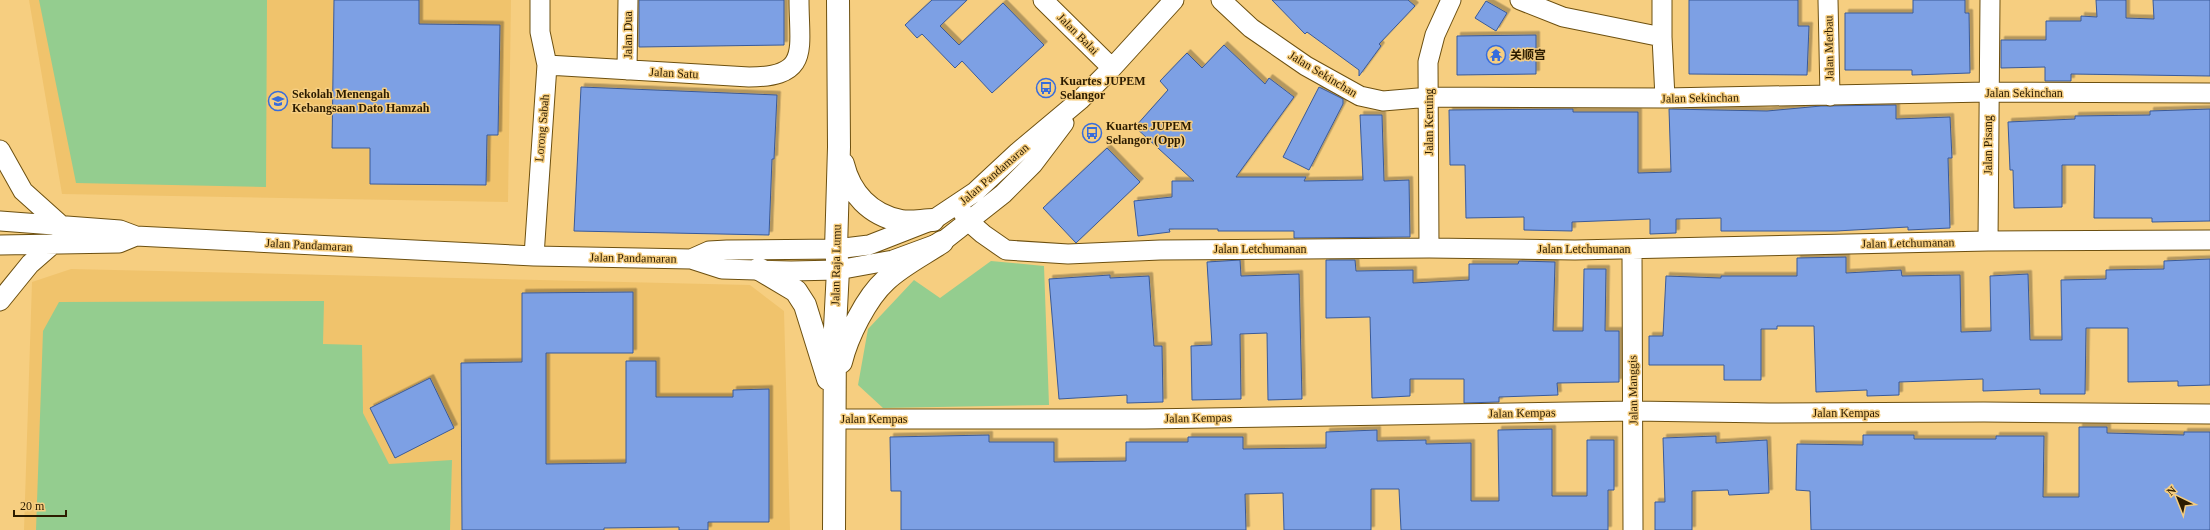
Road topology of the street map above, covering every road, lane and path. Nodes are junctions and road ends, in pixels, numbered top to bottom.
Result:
1 (540, 0) edge
2 (628, 0) edge
3 (799, 0) edge
4 (838, 0) edge
5 (1044, 0) edge
6 (1174, 0) edge
7 (1221, 0) edge
8 (1451, 0) edge
9 (1520, 0) edge
10 (1662, 0) edge
11 (1828, 0) edge
12 (1990, 0) edge
13 (1662, 37) junction
14 (547, 65) junction
15 (1112, 68) junction
16 (627, 70) junction
17 (1988, 92) junction
18 (2210, 94) edge
19 (1430, 96) junction
20 (1830, 96) junction
21 (1665, 98) junction
22 (1080, 100) junction
23 (839, 147) junction
24 (0, 150) edge
25 (958, 205) junction
26 (932, 220) junction
27 (0, 221) edge
28 (968, 221) junction
29 (62, 226) junction
30 (136, 236) junction
31 (2210, 240) edge
32 (1988, 241) junction
33 (942, 242) junction
34 (53, 244) junction
35 (0, 245) edge
36 (1429, 248) junction
37 (836, 249) junction
38 (1632, 250) junction
39 (534, 256) junction
40 (691, 259) junction
41 (759, 269) junction
42 (838, 270) junction
43 (0, 301) edge
44 (834, 396) junction
45 (1633, 411) junction
46 (2210, 414) edge
47 (834, 419) junction
48 (834, 530) edge
49 (1633, 530) edge

1 - 14 street, Lorong Sabah
2 - 16 street, Jalan Dua
3 - 16 street, Jalan Satu
4 - 23 street, Jalan Raja Lumu
5 - 15 street, Jalan Balai
6 - 15 street, Jalan Pandamaran
7 - 19 street, Jalan Sekinchan
8 - 19 street, Jalan Keruing
9 - 13 street
10 - 13 street
11 - 20 street, Jalan Merbau
12 - 17 street, Jalan Pisang
13 - 21 street
14 - 16 street, Jalan Satu
14 - 39 street, Lorong Sabah
15 - 22 street, Jalan Pandamaran
17 - 18 street, Jalan Sekinchan
17 - 20 street, Jalan Sekinchan
17 - 32 street, Jalan Pisang
19 - 21 street, Jalan Sekinchan
19 - 36 street, Jalan Keruing
20 - 21 street, Jalan Sekinchan
22 - 25 street, Jalan Pandamaran
22 - 28 street
23 - 26 street
23 - 37 street, Jalan Raja Lumu
24 - 29 street
25 - 26 street, Jalan Pandamaran
25 - 28 street, Jalan Letchumanan
26 - 37 street, Jalan Pandamaran
27 - 29 street, Jalan Pandamaran
28 - 33 street
28 - 36 street, Jalan Letchumanan
29 - 30 street, Jalan Pandamaran
30 - 34 street
30 - 39 street, Jalan Pandamaran
31 - 32 street, Jalan Letchumanan
32 - 38 street, Jalan Letchumanan
33 - 42 street
33 - 44 street
34 - 35 street
34 - 43 street
36 - 38 street, Jalan Letchumanan
37 - 40 street, Jalan Pandamaran
37 - 42 street, Jalan Raja Lumu
38 - 45 street, Jalan Manggis
39 - 40 street, Jalan Pandamaran
40 - 41 street
41 - 42 street
41 - 44 street
42 - 44 street, Jalan Raja Lumu
44 - 47 street, Jalan Raja Lumu
45 - 46 street, Jalan Kempas
45 - 47 street, Jalan Kempas
45 - 49 street, Jalan Manggis
47 - 48 street, Jalan Raja Lumu

